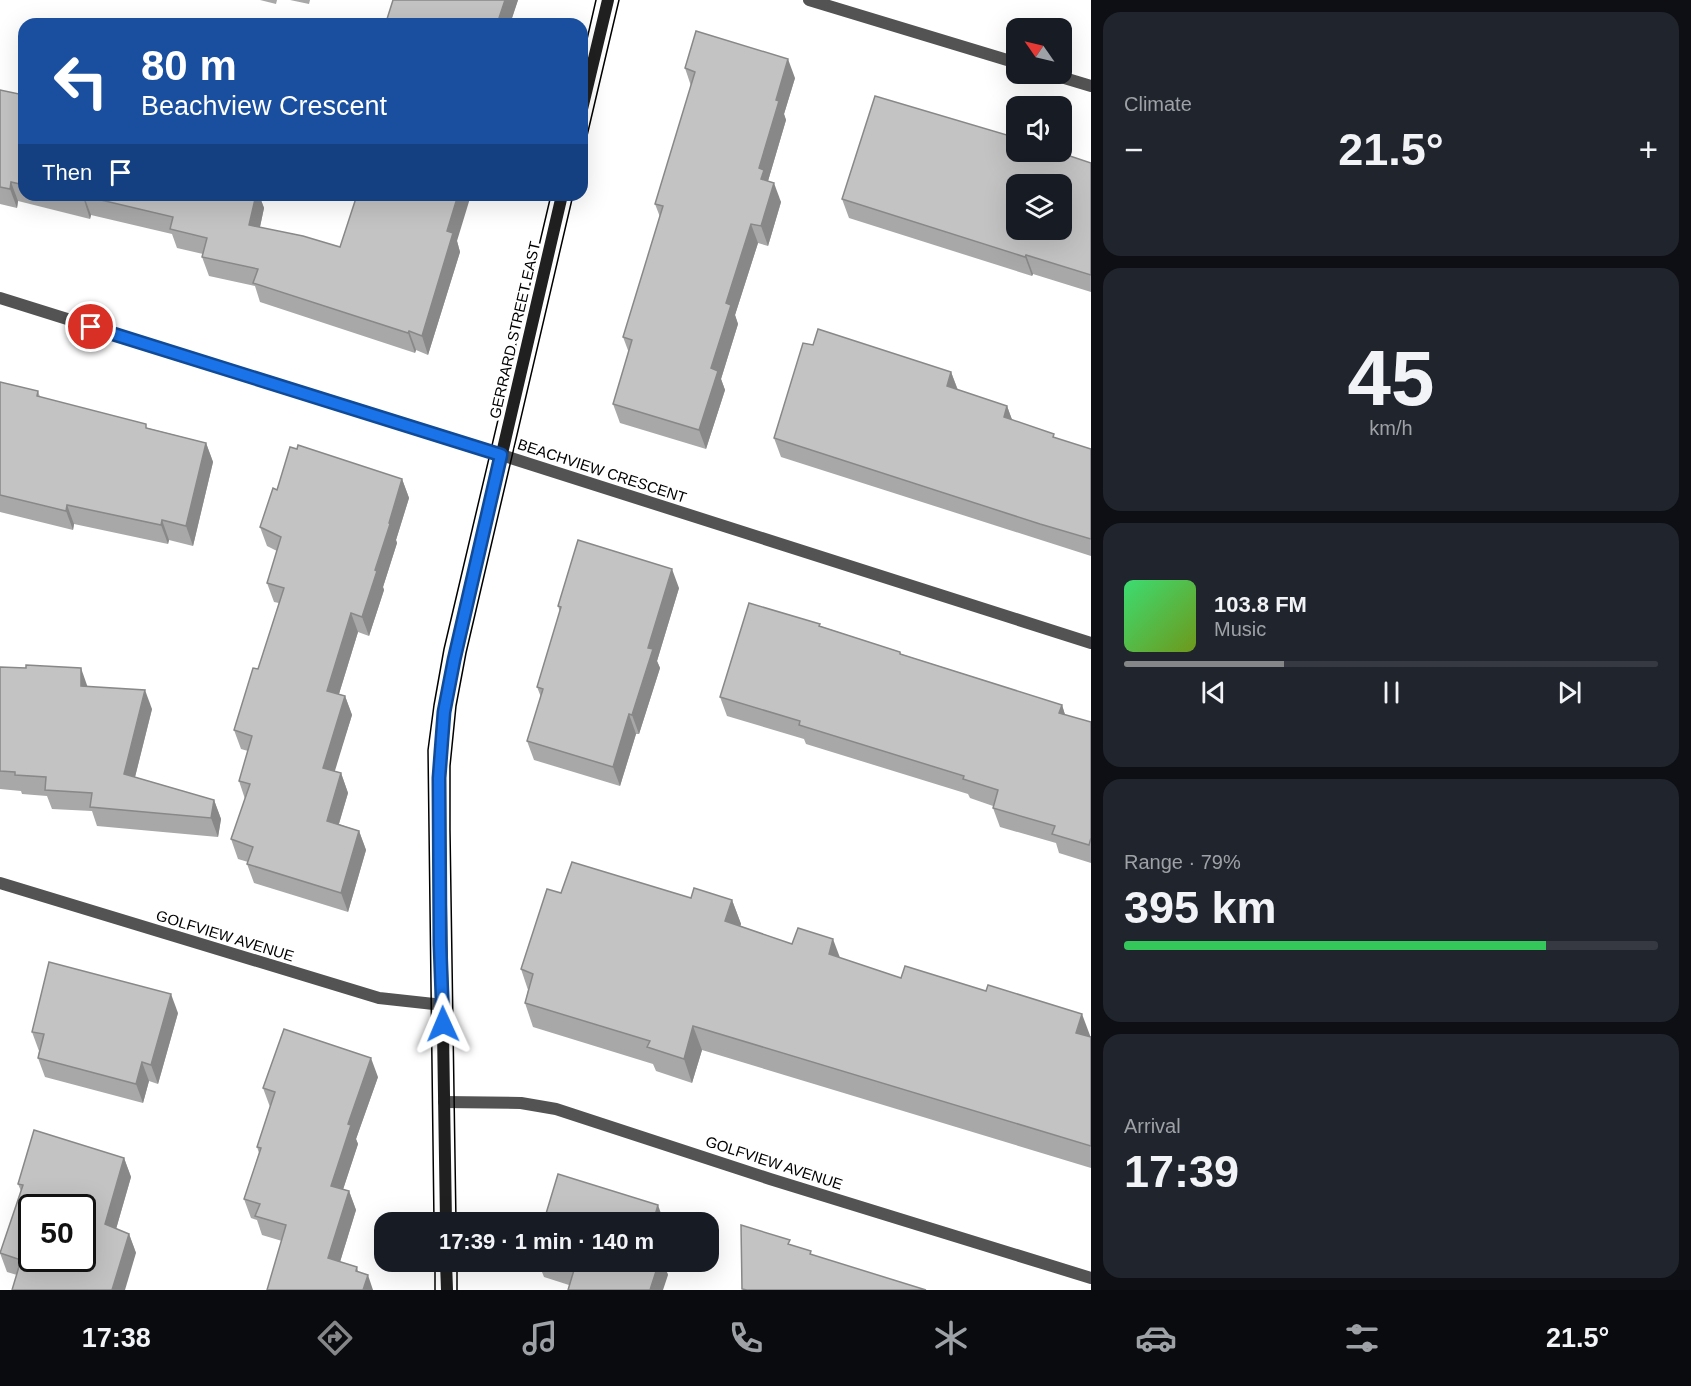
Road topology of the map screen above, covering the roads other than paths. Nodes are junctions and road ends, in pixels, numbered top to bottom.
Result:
1 (608, 0) edge
2 (809, 0) edge
3 (1006, 60) edge
4 (1072, 80) edge
5 (588, 84) edge
6 (1091, 86) edge
7 (561, 201) edge
8 (0, 298) edge
9 (501, 455) junction
10 (1091, 643) edge
11 (0, 883) edge
12 (443, 1005) junction
13 (444, 1102) junction
14 (446, 1212) edge
15 (446, 1272) edge
16 (1091, 1278) edge
17 (447, 1290) edge

1 - 5 main road
2 - 3 street
4 - 6 street
7 - 9 main road, GERRARD STREET EAST
8 - 9 street, BEACHVIEW CRESCENT
9 - 10 street, BEACHVIEW CRESCENT
9 - 12 main road, GERRARD STREET EAST
11 - 12 street, GOLFVIEW AVENUE
12 - 13 main road, GERRARD STREET EAST
13 - 14 main road, GERRARD STREET EAST
13 - 16 street, GOLFVIEW AVENUE
15 - 17 main road

